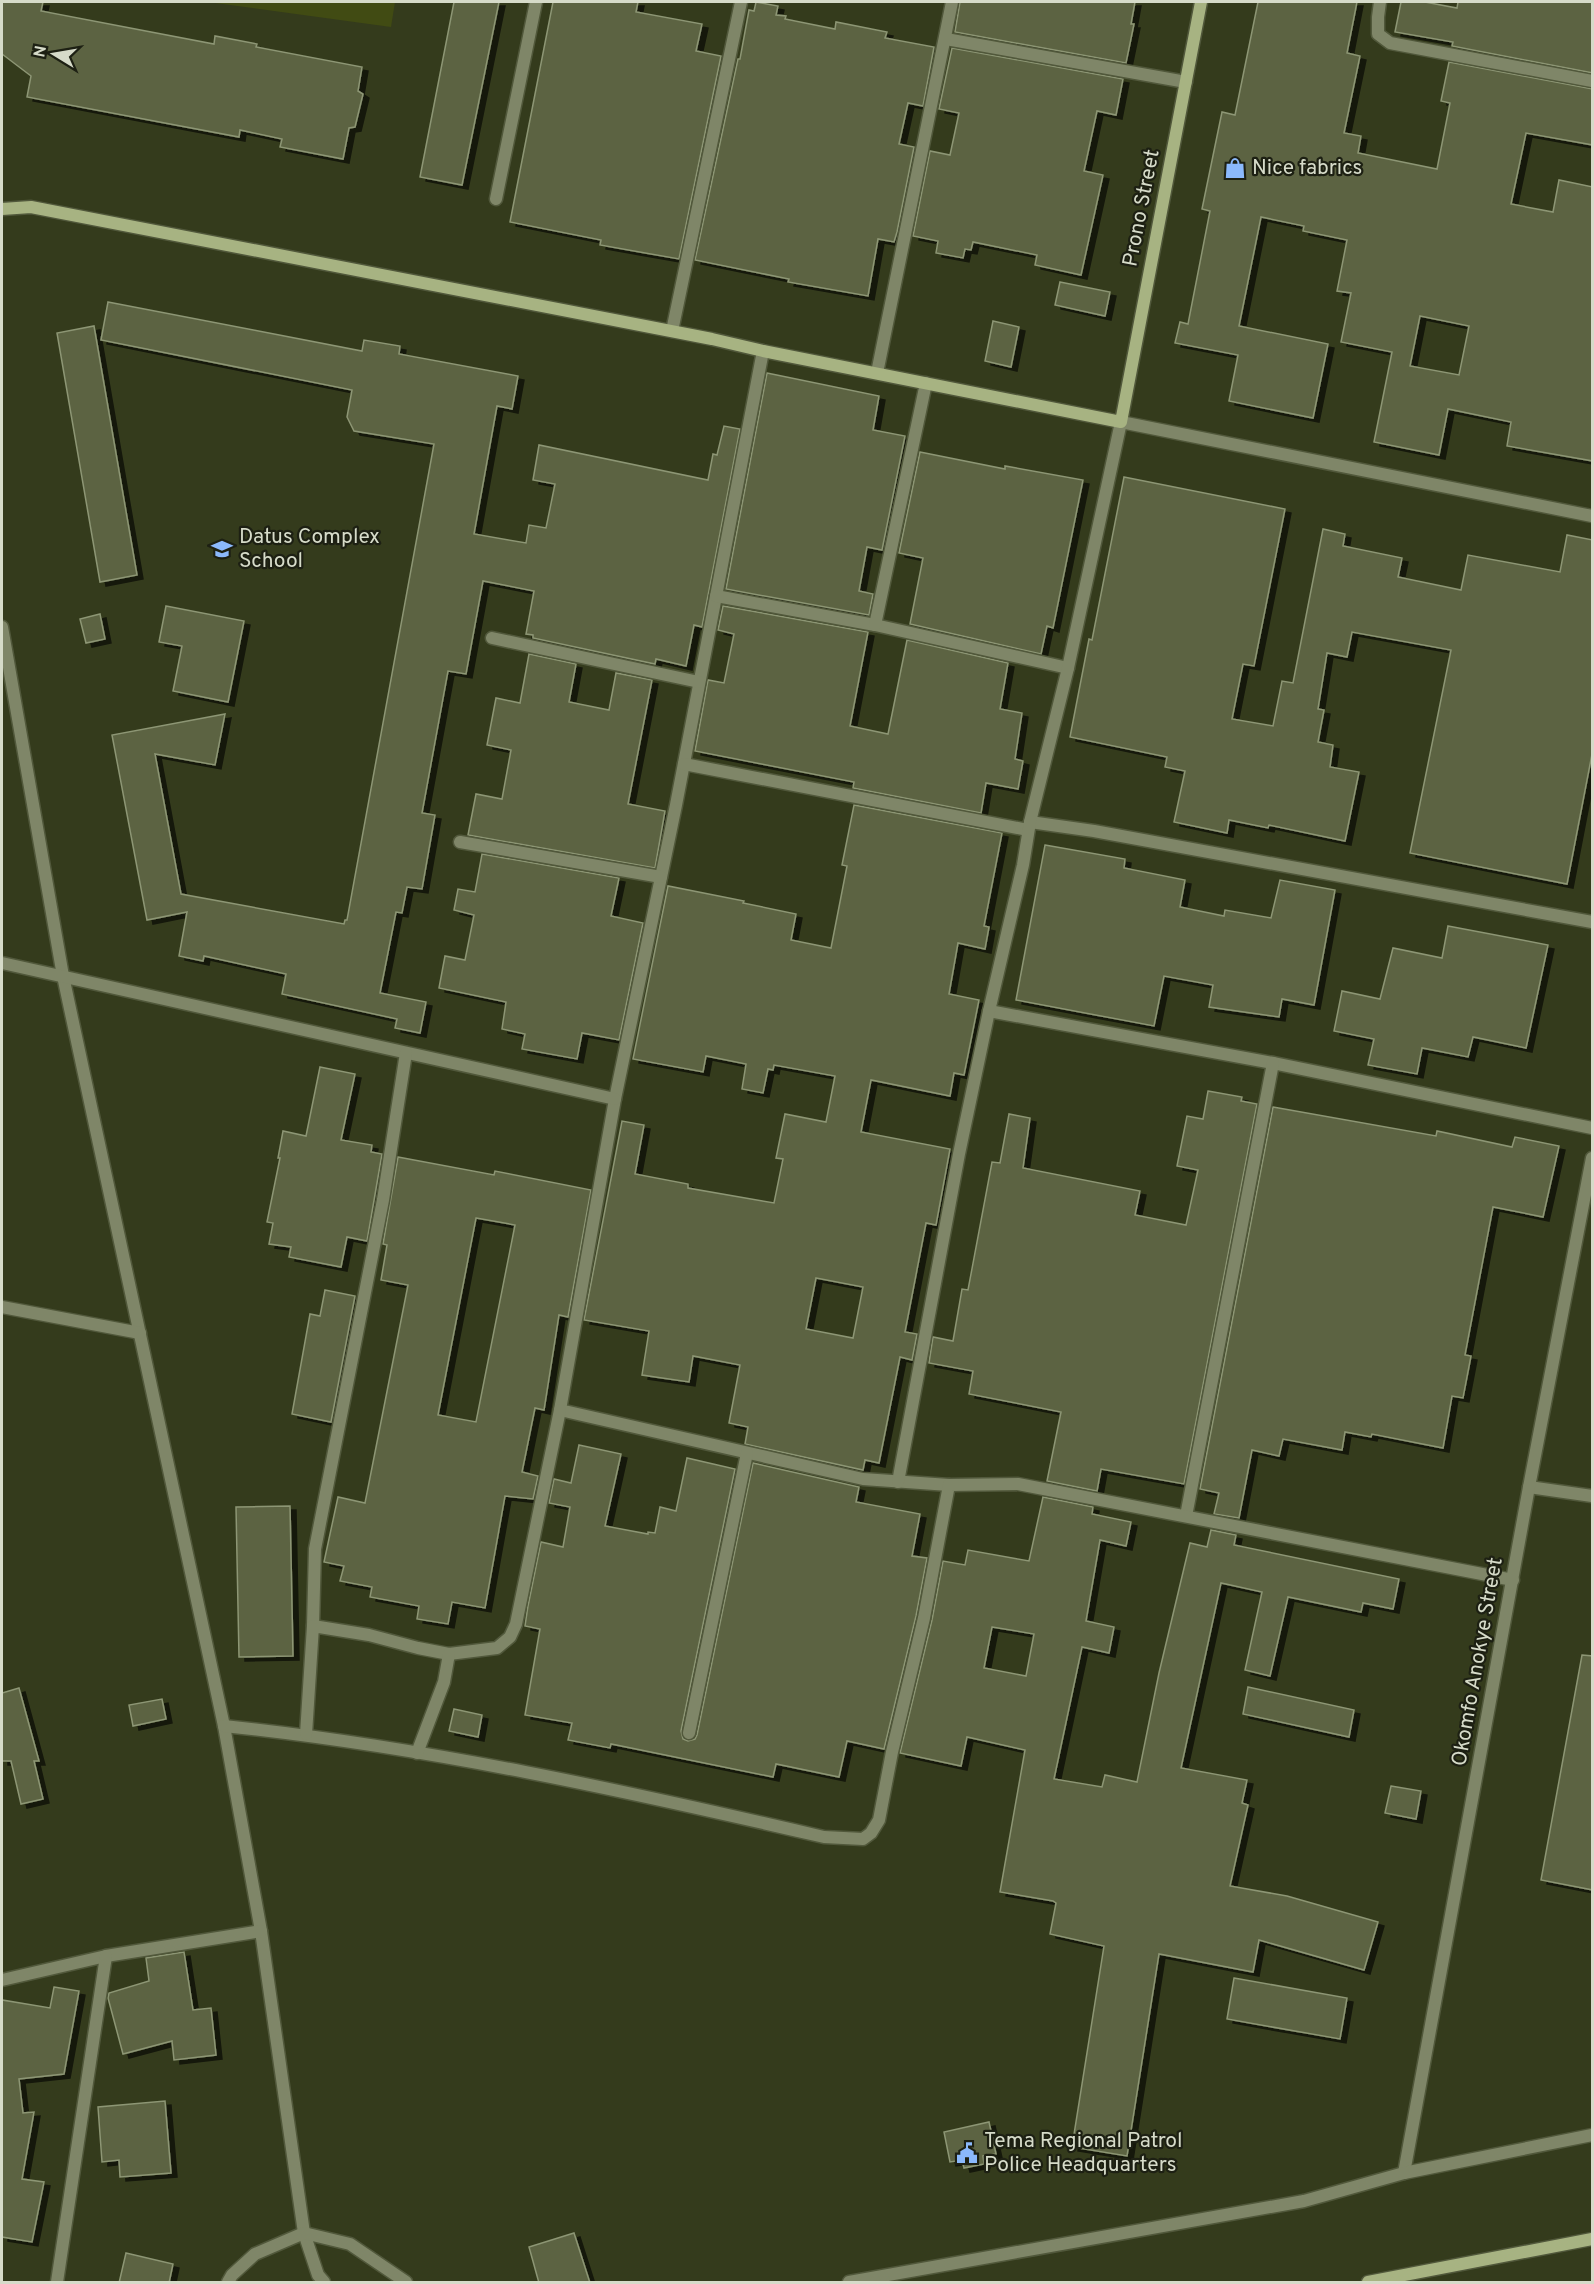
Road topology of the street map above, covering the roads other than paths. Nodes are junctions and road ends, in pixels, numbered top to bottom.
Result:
1 (536, 2) edge
2 (741, 2) edge
3 (952, 2) edge
4 (1201, 2) edge
5 (1380, 2) edge
6 (946, 39) junction
7 (1593, 81) edge
8 (1186, 82) junction
9 (496, 199) dead end
10 (2, 209) edge
11 (672, 331) junction
12 (763, 351) junction
13 (877, 373) junction
14 (926, 383) junction
15 (1121, 423) junction
16 (1593, 516) edge
17 (716, 596) junction
18 (874, 625) junction
19 (2, 627) edge
20 (492, 638) dead end
21 (1068, 668) junction
22 (699, 682) junction
23 (684, 764) junction
24 (1029, 826) junction
25 (460, 842) dead end
26 (661, 877) junction
27 (1593, 922) edge
28 (2, 963) edge
29 (63, 976) junction
30 (989, 1011) junction
31 (406, 1053) junction
32 (1273, 1063) junction
33 (615, 1099) junction
34 (1593, 1128) edge
35 (1593, 1158) edge
36 (2, 1307) edge
37 (140, 1333) junction
38 (560, 1410) junction
39 (747, 1453) junction
40 (898, 1482) junction
41 (949, 1485) junction
42 (1529, 1487) junction
43 (1593, 1496) edge
44 (1185, 1516) junction
45 (1513, 1580) junction
46 (312, 1626) junction
47 (449, 1654) junction
48 (224, 1726) junction
49 (689, 1733) dead end
50 (306, 1734) junction
51 (417, 1753) junction
52 (261, 1931) junction
53 (106, 1956) junction
54 (2, 1980) edge
55 (1593, 2134) edge
56 (1404, 2173) junction
57 (304, 2234) junction
58 (1593, 2239) edge
59 (320, 2280) edge
60 (57, 2283) edge
61 (228, 2283) edge
62 (406, 2283) edge
63 (849, 2283) edge
64 (1368, 2283) edge

1 - 9 street
2 - 11 street
3 - 6 street
4 - 8 street, Prono Street
5 - 7 street
6 - 8 street
6 - 13 street
8 - 15 street, Prono Street
10 - 11 street
11 - 12 street
12 - 13 street
12 - 17 street
13 - 14 street
14 - 15 street
14 - 18 street
15 - 16 street
15 - 21 street
17 - 18 street
17 - 22 street
18 - 21 street
19 - 29 street
20 - 22 street
21 - 24 street
22 - 23 street
23 - 24 street
23 - 26 street
24 - 27 street
24 - 30 street
25 - 26 street
26 - 33 street
28 - 29 street
29 - 31 street
29 - 37 street
30 - 32 street
30 - 40 street
31 - 33 street
31 - 46 street
32 - 34 street
32 - 44 street
33 - 38 street
35 - 42 street, Okomfo Anokye Street
36 - 37 street
37 - 48 street
38 - 39 street
38 - 47 street
39 - 40 street
39 - 49 street
40 - 41 street
41 - 44 street
41 - 51 street
42 - 43 street
42 - 45 street, Okomfo Anokye Street
44 - 45 street
45 - 56 street, Okomfo Anokye Street
46 - 47 street
46 - 50 street
47 - 51 street
48 - 50 street
48 - 52 street
50 - 51 street
52 - 53 street
52 - 57 street
53 - 54 street
53 - 60 street
55 - 56 street
56 - 63 street
57 - 59 street
57 - 61 street
57 - 62 street
58 - 64 street

